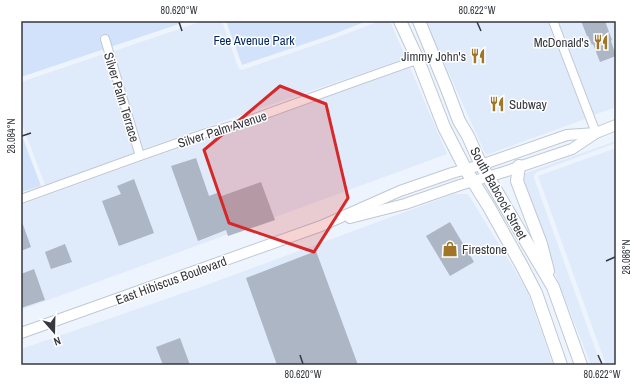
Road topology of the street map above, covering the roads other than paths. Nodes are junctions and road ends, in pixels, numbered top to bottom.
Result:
1 (400, 21) edge
2 (419, 21) edge
3 (553, 21) edge
4 (105, 38) dead end
5 (420, 59) junction
6 (616, 126) edge
7 (596, 133) junction
8 (140, 156) junction
9 (481, 165) junction
10 (519, 166) junction
11 (466, 170) junction
12 (488, 177) junction
13 (473, 181) junction
14 (21, 199) edge
15 (321, 226) junction
16 (553, 287) junction
17 (21, 333) edge
18 (561, 365) edge
19 (581, 365) edge

1 - 5 main road, South Babcock Street
2 - 9 main road, South Babcock Street
3 - 7 street
4 - 8 street, Silver Palm Terrace
5 - 8 street, Silver Palm Avenue
5 - 11 main road, South Babcock Street
6 - 7 street
7 - 9 street, East Hibiscus Boulevard
7 - 10 street, East Hibiscus Boulevard
8 - 14 street, Silver Palm Avenue
9 - 11 street, East Hibiscus Boulevard
9 - 12 main road, South Babcock Street
10 - 12 street, East Hibiscus Boulevard
10 - 16 main road
11 - 13 main road, South Babcock Street
11 - 15 street, East Hibiscus Boulevard
12 - 13 street, East Hibiscus Boulevard
12 - 16 main road, South Babcock Street
13 - 15 street, East Hibiscus Boulevard
13 - 18 main road, South Babcock Street
15 - 17 street, East Hibiscus Boulevard
16 - 19 main road, South Babcock Street

